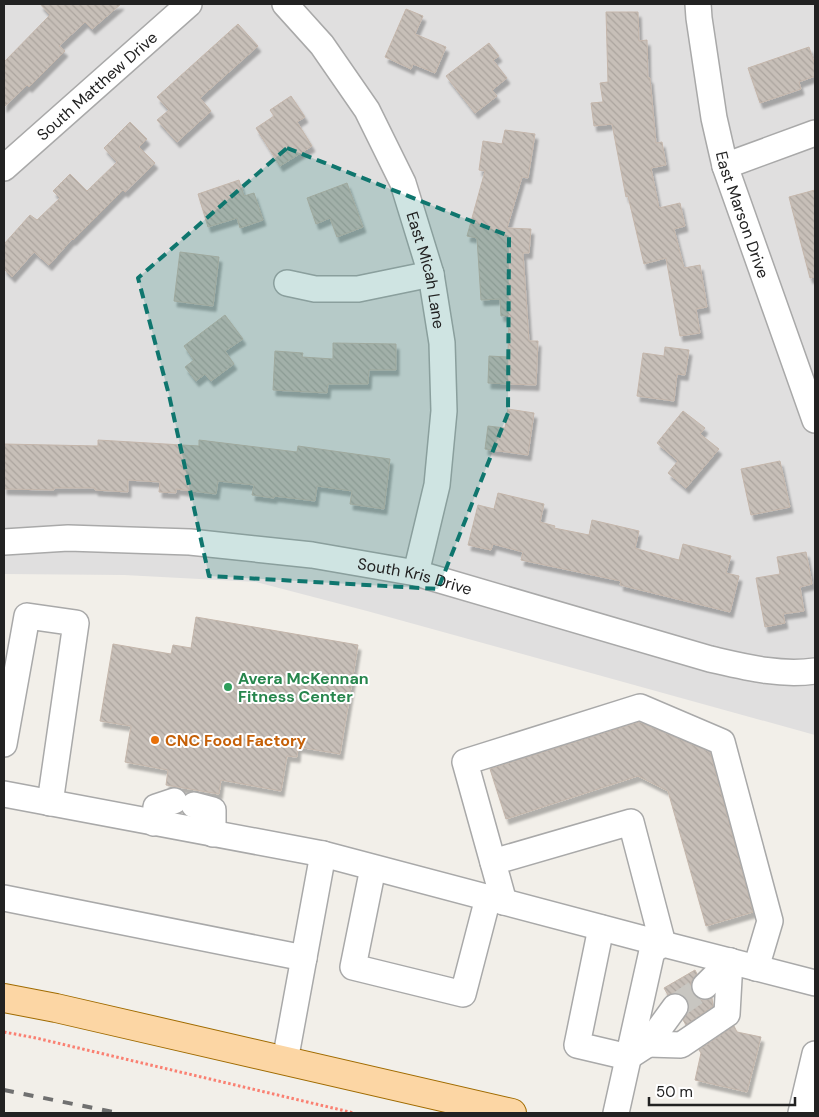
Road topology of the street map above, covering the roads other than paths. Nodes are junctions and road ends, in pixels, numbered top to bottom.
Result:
1 (190, 4) edge
2 (285, 4) edge
3 (698, 4) edge
4 (815, 133) edge
5 (725, 166) junction
6 (4, 168) edge
7 (431, 274) junction
8 (286, 283) dead end
9 (815, 416) edge
10 (4, 542) edge
11 (416, 573) junction
12 (815, 671) edge
13 (4, 744) edge
14 (4, 794) edge
15 (50, 803) junction
16 (154, 822) junction
17 (213, 834) junction
18 (322, 854) junction
19 (493, 862) junction
20 (373, 868) junction
21 (4, 898) edge
22 (496, 900) junction
23 (601, 928) junction
24 (662, 944) junction
25 (304, 958) junction
26 (730, 961) junction
27 (756, 968) junction
28 (815, 983) edge
29 (705, 986) tunnel mouth
30 (4, 998) edge
31 (675, 1007) tunnel mouth
32 (638, 1051) junction
33 (815, 1054) edge
34 (285, 1061) junction
35 (512, 1113) edge
36 (616, 1113) edge
37 (801, 1113) edge

1 - 6 street, South Matthew Drive
2 - 7 street, East Micah Lane
3 - 5 street, East Marson Drive
4 - 5 street
5 - 9 street, East Marson Drive
7 - 8 street
7 - 11 street, East Micah Lane
10 - 11 street, South Kris Drive
11 - 12 street, South Kris Drive
13 - 15 street
14 - 15 street
15 - 16 street
16 - 17 street
16 - 17 street
17 - 18 street
18 - 20 street
18 - 25 street
19 - 22 street
19 - 24 street
19 - 27 street
20 - 22 street
20 - 22 street
21 - 25 street
22 - 23 street
23 - 24 street
23 - 32 street
24 - 26 street
24 - 32 street
25 - 34 street
26 - 27 street
26 - 29 street
26 - 32 street
27 - 28 street
30 - 34 main road
31 - 32 street
32 - 36 street
33 - 37 street
34 - 35 main road

